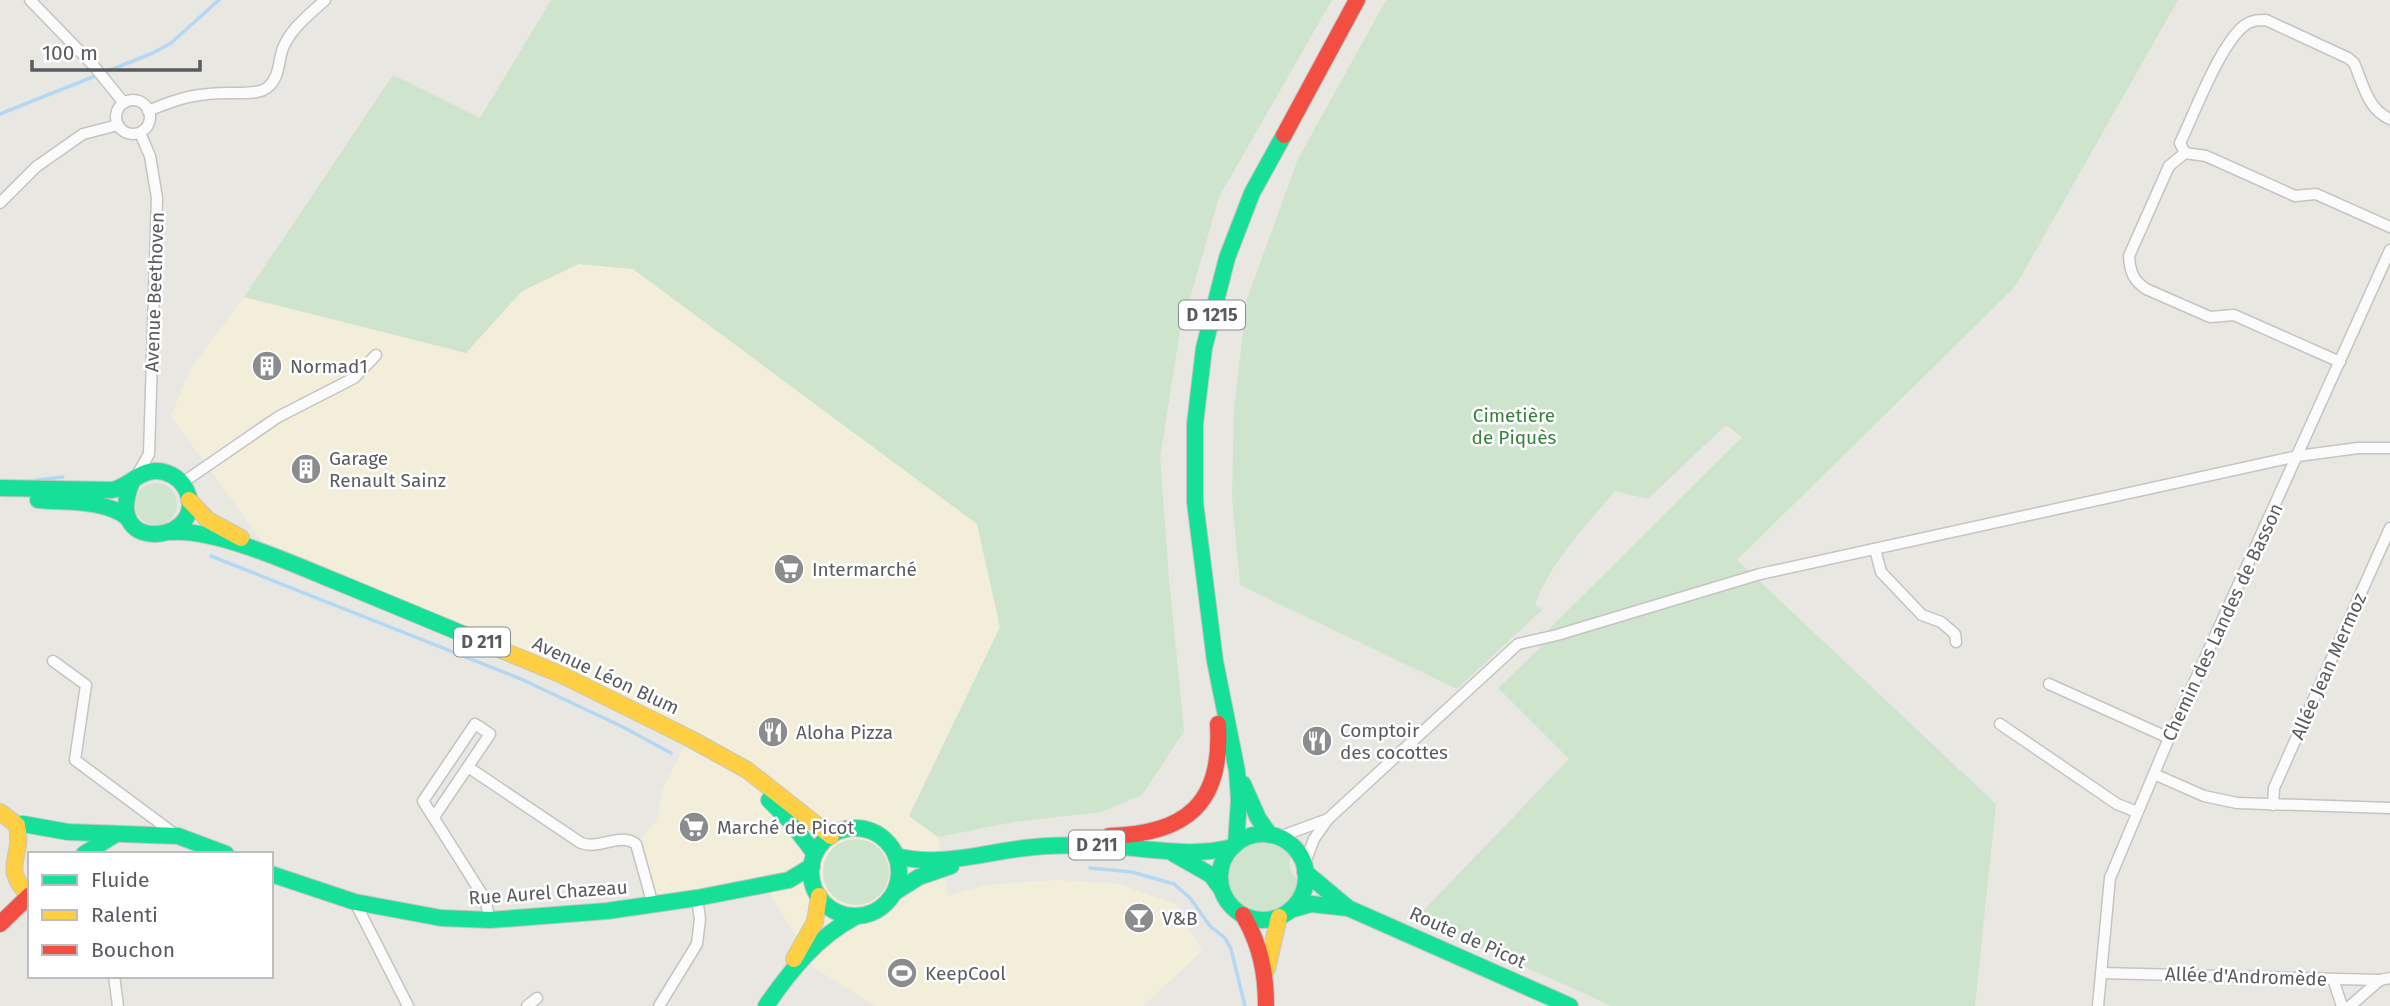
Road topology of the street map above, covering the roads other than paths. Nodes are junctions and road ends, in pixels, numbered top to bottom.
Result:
1 (30, 0) edge
2 (326, 0) edge
3 (1357, 0) edge
4 (124, 103) junction
5 (148, 111) junction
6 (2390, 119) edge
7 (118, 125) junction
8 (139, 133) junction
9 (2185, 153) junction
10 (0, 203) edge
11 (2390, 227) edge
12 (2390, 250) edge
13 (376, 355) dead end
14 (2340, 362) junction
15 (2390, 448) edge
16 (149, 454) junction
17 (2298, 456) junction
18 (176, 478) junction
19 (134, 480) junction
20 (0, 488) edge
21 (0, 499) edge
22 (189, 500) junction
23 (128, 518) junction
24 (2390, 528) edge
25 (171, 532) junction
26 (1875, 549) junction
27 (272, 555) junction
28 (1956, 642) dead end
29 (53, 661) dead end
30 (1215, 661) junction
31 (2049, 684) dead end
32 (2000, 724) dead end
33 (689, 738) junction
34 (2169, 738) junction
35 (468, 767) junction
36 (1237, 771) junction
37 (2154, 774) junction
38 (2273, 805) junction
39 (2390, 808) edge
40 (0, 812) edge
41 (2137, 813) junction
42 (434, 817) junction
43 (1328, 819) junction
44 (17, 825) junction
45 (116, 834) junction
46 (178, 836) junction
47 (831, 836) junction
48 (1274, 836) junction
49 (1234, 846) junction
50 (1024, 848) junction
51 (87, 852) edge
52 (221, 852) edge
53 (1171, 853) junction
54 (984, 855) junction
55 (896, 856) junction
56 (813, 860) junction
57 (1305, 869) junction
58 (273, 875) edge
59 (789, 880) junction
60 (1222, 890) junction
61 (895, 892) junction
62 (817, 893) junction
63 (28, 895) edge
64 (28, 897) edge
65 (697, 898) junction
66 (355, 902) junction
67 (653, 905) junction
68 (1348, 908) junction
69 (1284, 914) junction
70 (1243, 915) junction
71 (855, 916) junction
72 (490, 920) junction
73 (0, 924) edge
74 (2101, 972) junction
75 (1266, 976) junction
76 (114, 978) edge
77 (2333, 979) junction
78 (2385, 979) edge
79 (776, 991) junction
80 (537, 998) dead end
81 (118, 1006) edge
82 (408, 1006) edge
83 (527, 1006) edge
84 (659, 1006) edge
85 (766, 1006) edge
86 (1266, 1006) edge
87 (1570, 1006) edge
88 (2098, 1006) edge
89 (2342, 1006) edge
90 (2350, 1006) edge

1 - 4 street
2 - 5 street
3 - 30 main road, D 1215
4 - 5 street
4 - 7 street
5 - 8 street
6 - 9 street
7 - 8 street
7 - 10 street
8 - 16 street, Avenue Beethoven
9 - 11 street
9 - 14 street
12 - 14 street, Chemin des Landes de Basson
13 - 18 street
14 - 17 street, Chemin des Landes de Basson
15 - 17 street
16 - 18 street
16 - 19 street, Avenue Beethoven
17 - 26 street
17 - 34 street, Chemin des Landes de Basson
18 - 19 main road
18 - 22 main road
19 - 20 main road
19 - 23 main road
21 - 23 main road
22 - 25 main road
22 - 27 main road, Avenue Léon Blum / D 211
23 - 25 main road
24 - 38 street, Allée Jean Mermoz
25 - 27 main road, Avenue Léon Blum / D 211
26 - 28 street
26 - 43 street
27 - 33 main road, Avenue Léon Blum / D 211
29 - 46 street
30 - 36 main road, D 1215
30 - 50 main road
31 - 34 street
32 - 41 street
33 - 47 main road, Avenue Léon Blum / D 211
33 - 56 main road, Avenue Léon Blum / D 211
34 - 37 street, Chemin des Landes de Basson
35 - 42 street
35 - 42 street
35 - 67 street
36 - 48 main road, D 1215
36 - 49 main road, D 1215
37 - 38 street
37 - 41 street, Chemin des Landes de Basson
38 - 39 street
40 - 44 main road
41 - 74 street, Chemin des Landes de Basson
42 - 72 street
43 - 48 street
43 - 57 street
44 - 45 main road
44 - 63 main road
45 - 46 main road
45 - 51 main road
46 - 52 main road
47 - 55 main road
47 - 56 main road
48 - 49 main road
48 - 57 main road
49 - 53 main road, D 211
49 - 60 main road
50 - 53 main road, D 211
50 - 54 main road, D 211
53 - 60 main road, D 211
54 - 55 main road, D 211
54 - 61 main road, D 211
55 - 61 main road
56 - 59 main road, Rue Aurel Chazeau
56 - 62 main road
57 - 68 main road, Route de Picot
57 - 69 main road
58 - 66 main road, Rue Aurel Chazeau
59 - 62 main road
59 - 65 main road, Rue Aurel Chazeau
60 - 70 main road
61 - 71 main road
62 - 71 main road
62 - 79 main road
64 - 73 main road
65 - 67 main road, Rue Aurel Chazeau
65 - 84 street
66 - 72 main road, Rue Aurel Chazeau
66 - 82 street
67 - 72 main road, Rue Aurel Chazeau
68 - 69 main road, Route de Picot
68 - 87 main road, Route de Picot
69 - 70 main road
69 - 75 main road
70 - 75 main road
71 - 79 main road
74 - 77 street, Allée d'Andromède
74 - 88 street, Chemin des Landes de Basson
75 - 86 main road
76 - 81 street
77 - 78 street, Allée d'Andromède
77 - 89 street
78 - 90 street
79 - 85 main road
80 - 83 street

